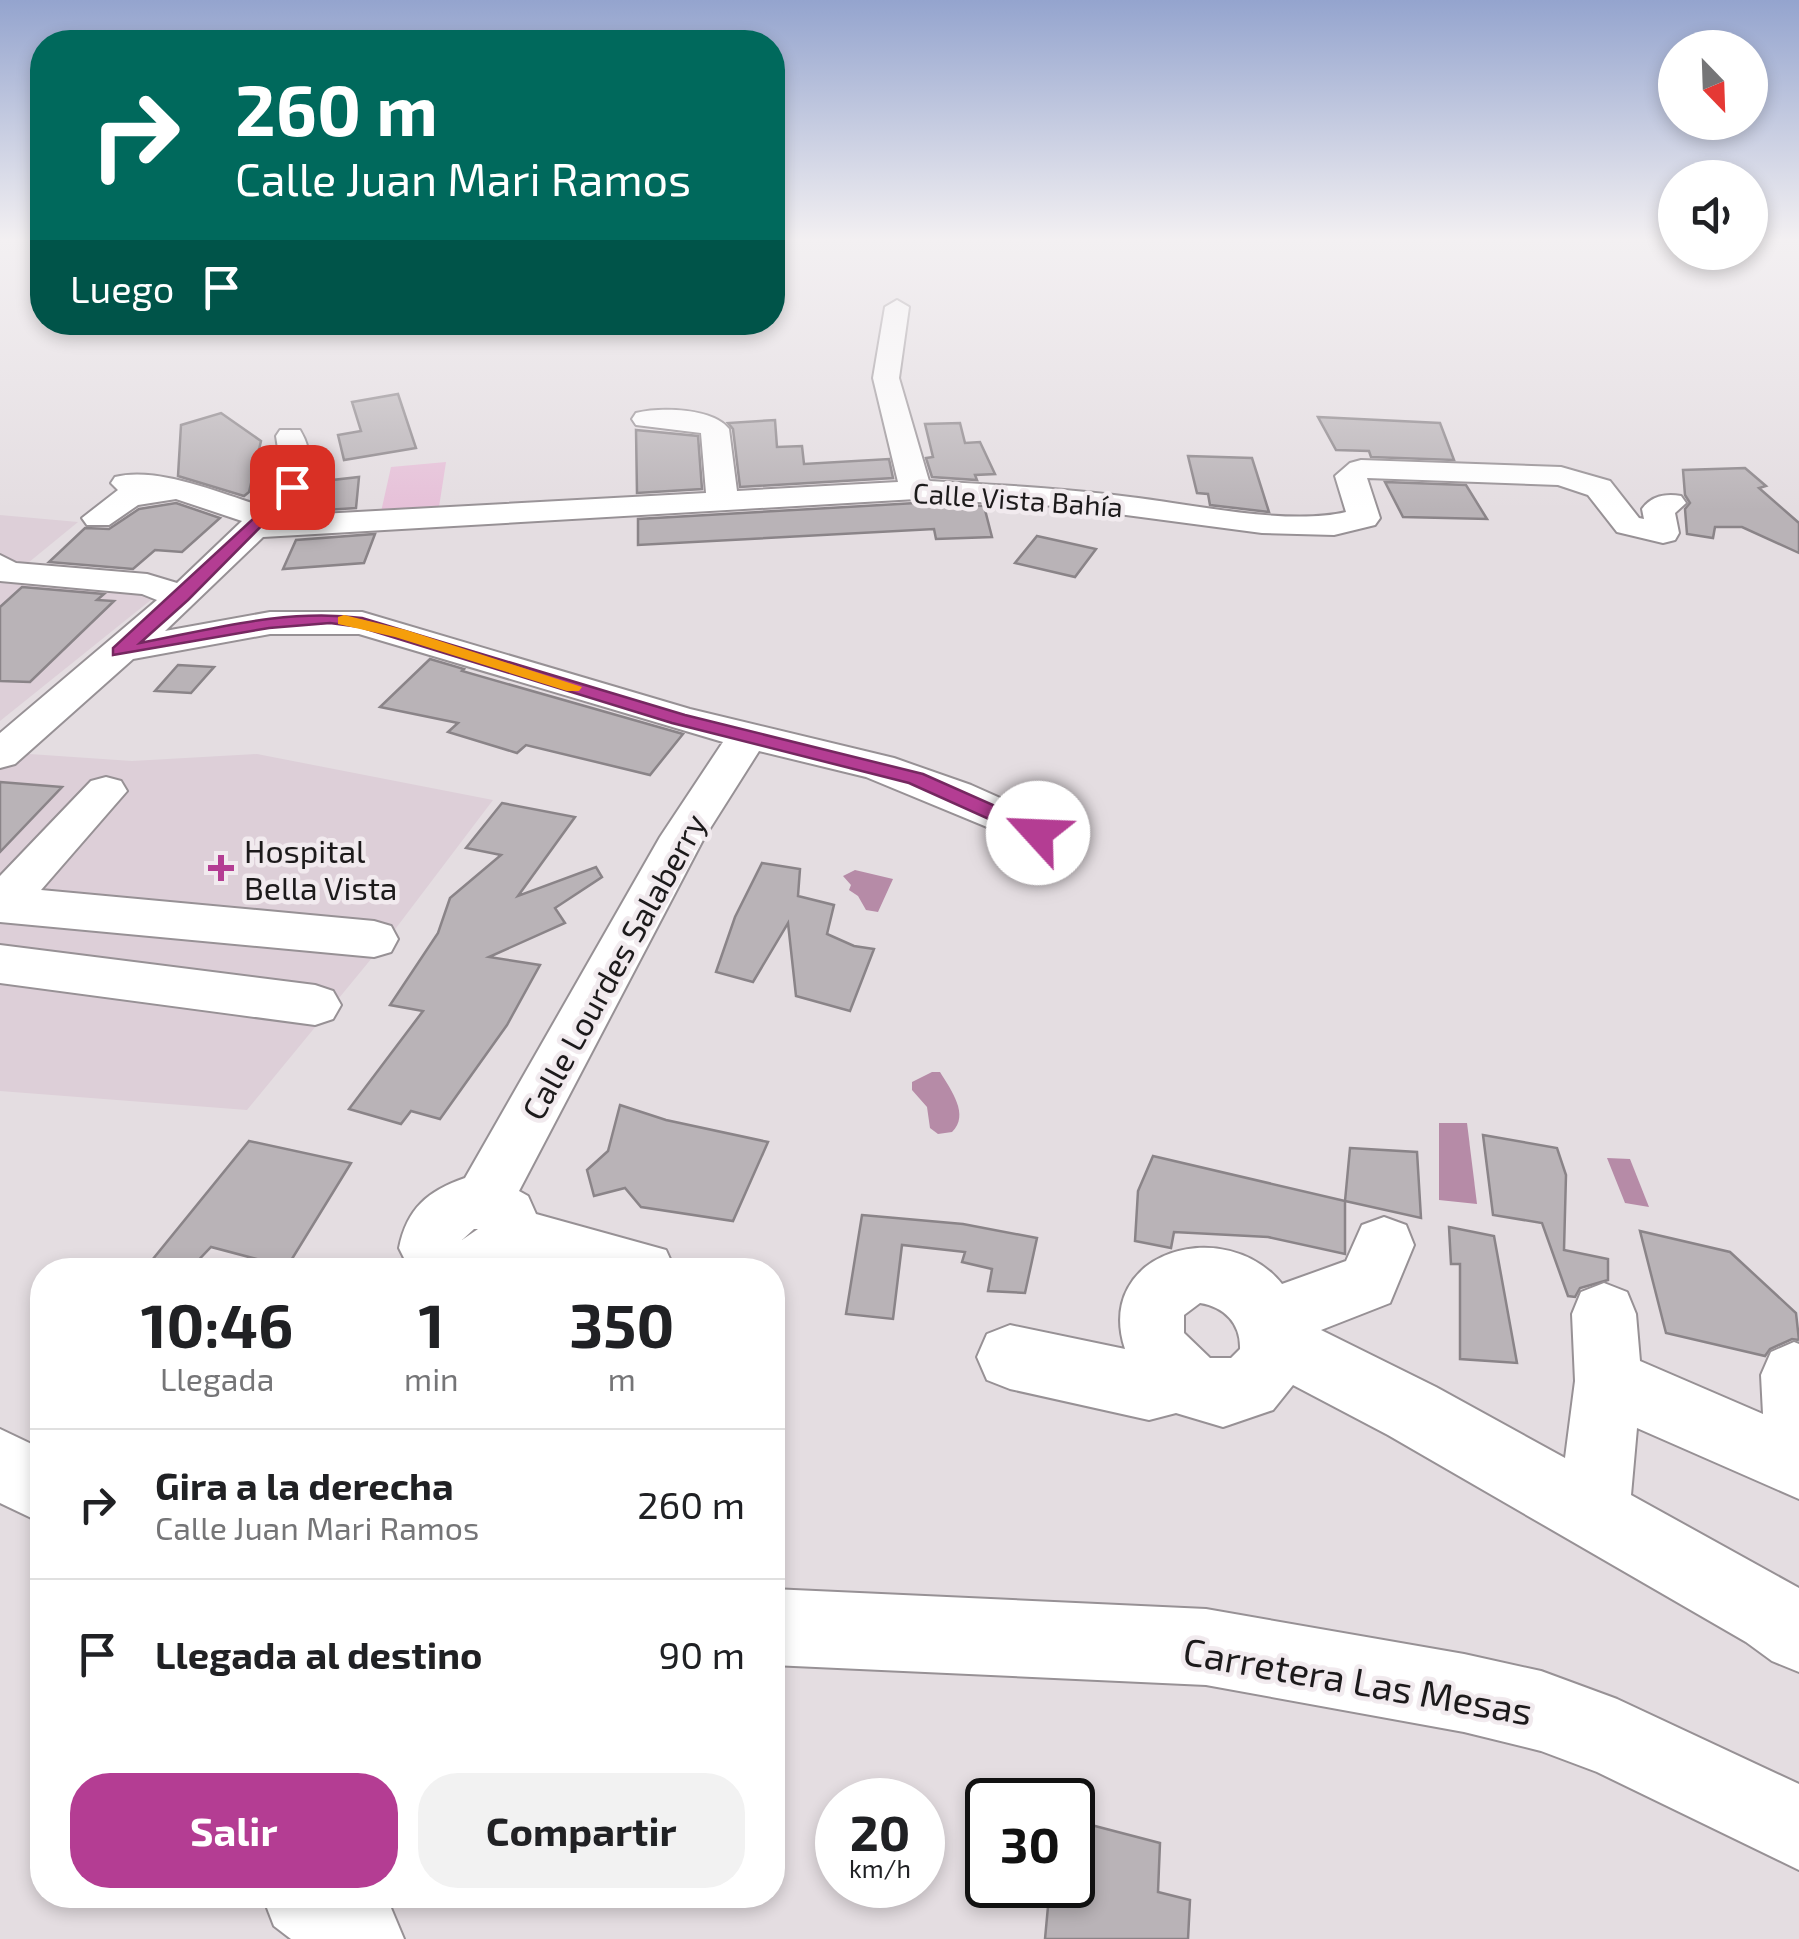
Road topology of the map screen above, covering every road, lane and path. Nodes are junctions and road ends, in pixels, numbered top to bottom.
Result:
1 (894, 328) edge
2 (646, 419) dead end
3 (290, 436) dead end
4 (126, 483) dead end
5 (178, 490) junction
6 (916, 490) junction
7 (722, 500) junction
8 (1670, 503) dead end
9 (98, 518) dead end
10 (258, 522) junction
11 (0, 565) edge
12 (182, 597) junction
13 (119, 652) junction
14 (748, 735) junction
15 (0, 755) edge
16 (106, 791) dead end
17 (1038, 833) dead end
18 (0, 903) edge
19 (374, 939) dead end
20 (0, 964) edge
21 (315, 1004) dead end
22 (1384, 1244) dead end
23 (610, 1258) edge
24 (1604, 1314) dead end
25 (1272, 1330) junction
26 (1010, 1357) dead end
27 (1180, 1379) junction
28 (1608, 1381) junction
29 (0, 1464) edge
30 (1799, 1464) edge
31 (30, 1481) edge
32 (1593, 1513) junction
33 (785, 1628) edge
34 (1799, 1634) edge
35 (1799, 1828) edge
36 (321, 1908) edge
37 (360, 1939) edge

1 - 6 street
2 - 7 street
3 - 10 street
4 - 5 street
5 - 9 street
5 - 10 street
6 - 7 street, Calle Vista Bahía
6 - 8 street, Calle Vista Bahía
7 - 10 street, Calle Vista Bahía
10 - 12 street
11 - 12 street
12 - 13 street
13 - 14 street
13 - 15 street
14 - 17 street
14 - 23 street, Calle Lourdes Salaberry
16 - 18 street
18 - 19 street
20 - 21 street
22 - 25 street
24 - 28 street
25 - 27 street
25 - 27 street
25 - 32 street
26 - 27 street
28 - 30 street
28 - 32 street
29 - 31 street
32 - 34 street
33 - 35 street, Carretera Las Mesas
36 - 37 street

